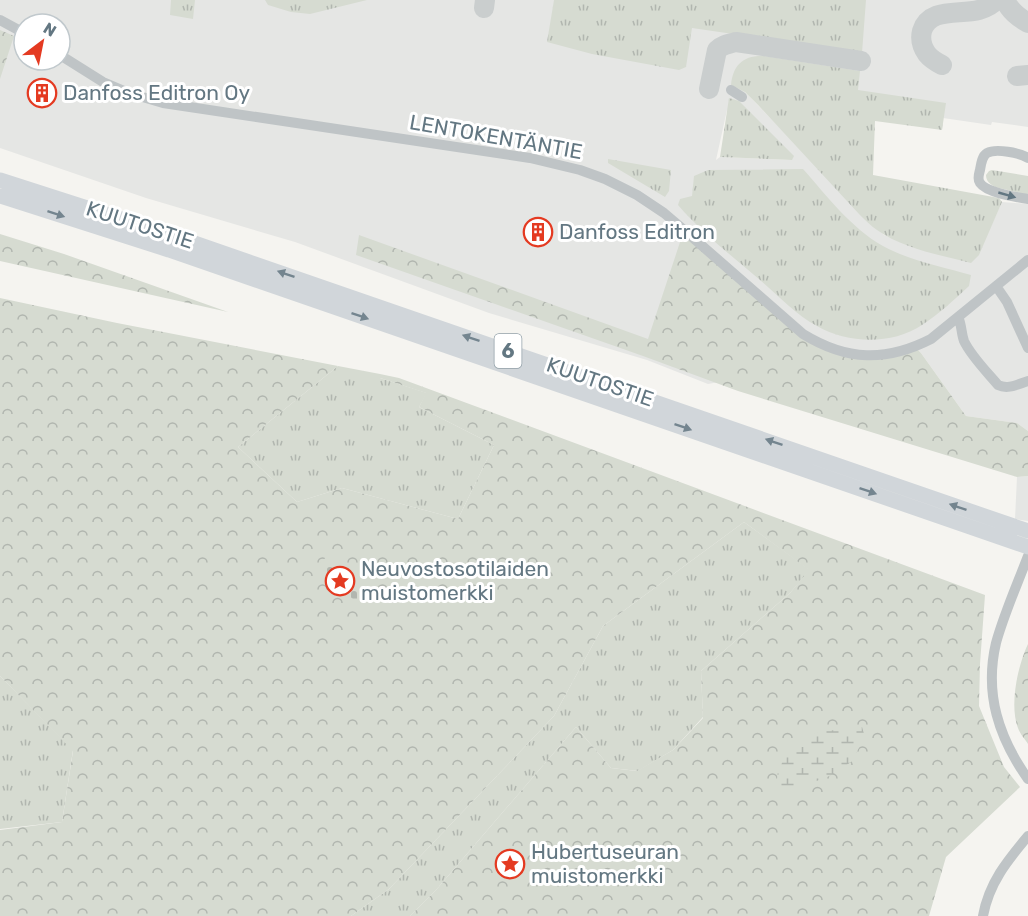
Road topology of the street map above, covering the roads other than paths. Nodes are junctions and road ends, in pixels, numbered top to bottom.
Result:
1 (72, 63) edge
2 (731, 90) dead end
3 (741, 97) dead end
4 (1028, 158) edge
5 (0, 180) edge
6 (0, 196) edge
7 (1028, 199) edge
8 (1028, 260) edge
9 (996, 286) junction
10 (958, 317) junction
11 (1028, 348) edge
12 (1028, 381) edge
13 (1017, 532) edge
14 (1028, 547) edge
15 (1028, 556) edge
16 (1028, 779) edge
17 (1028, 836) edge
18 (984, 916) edge

1 - 10 street, LENTOKENTÄNTIE
2 - 3 street
4 -> 7 street
13 -> 5 highway, KUUTOSTIE / 6
6 -> 13 highway, KUUTOSTIE / 6
8 - 9 street, LENTOKENTÄNTIE
9 - 10 street, LENTOKENTÄNTIE
9 - 11 street
10 - 12 street
13 - 14 highway, KUUTOSTIE / 6
15 - 16 street
17 - 18 street

